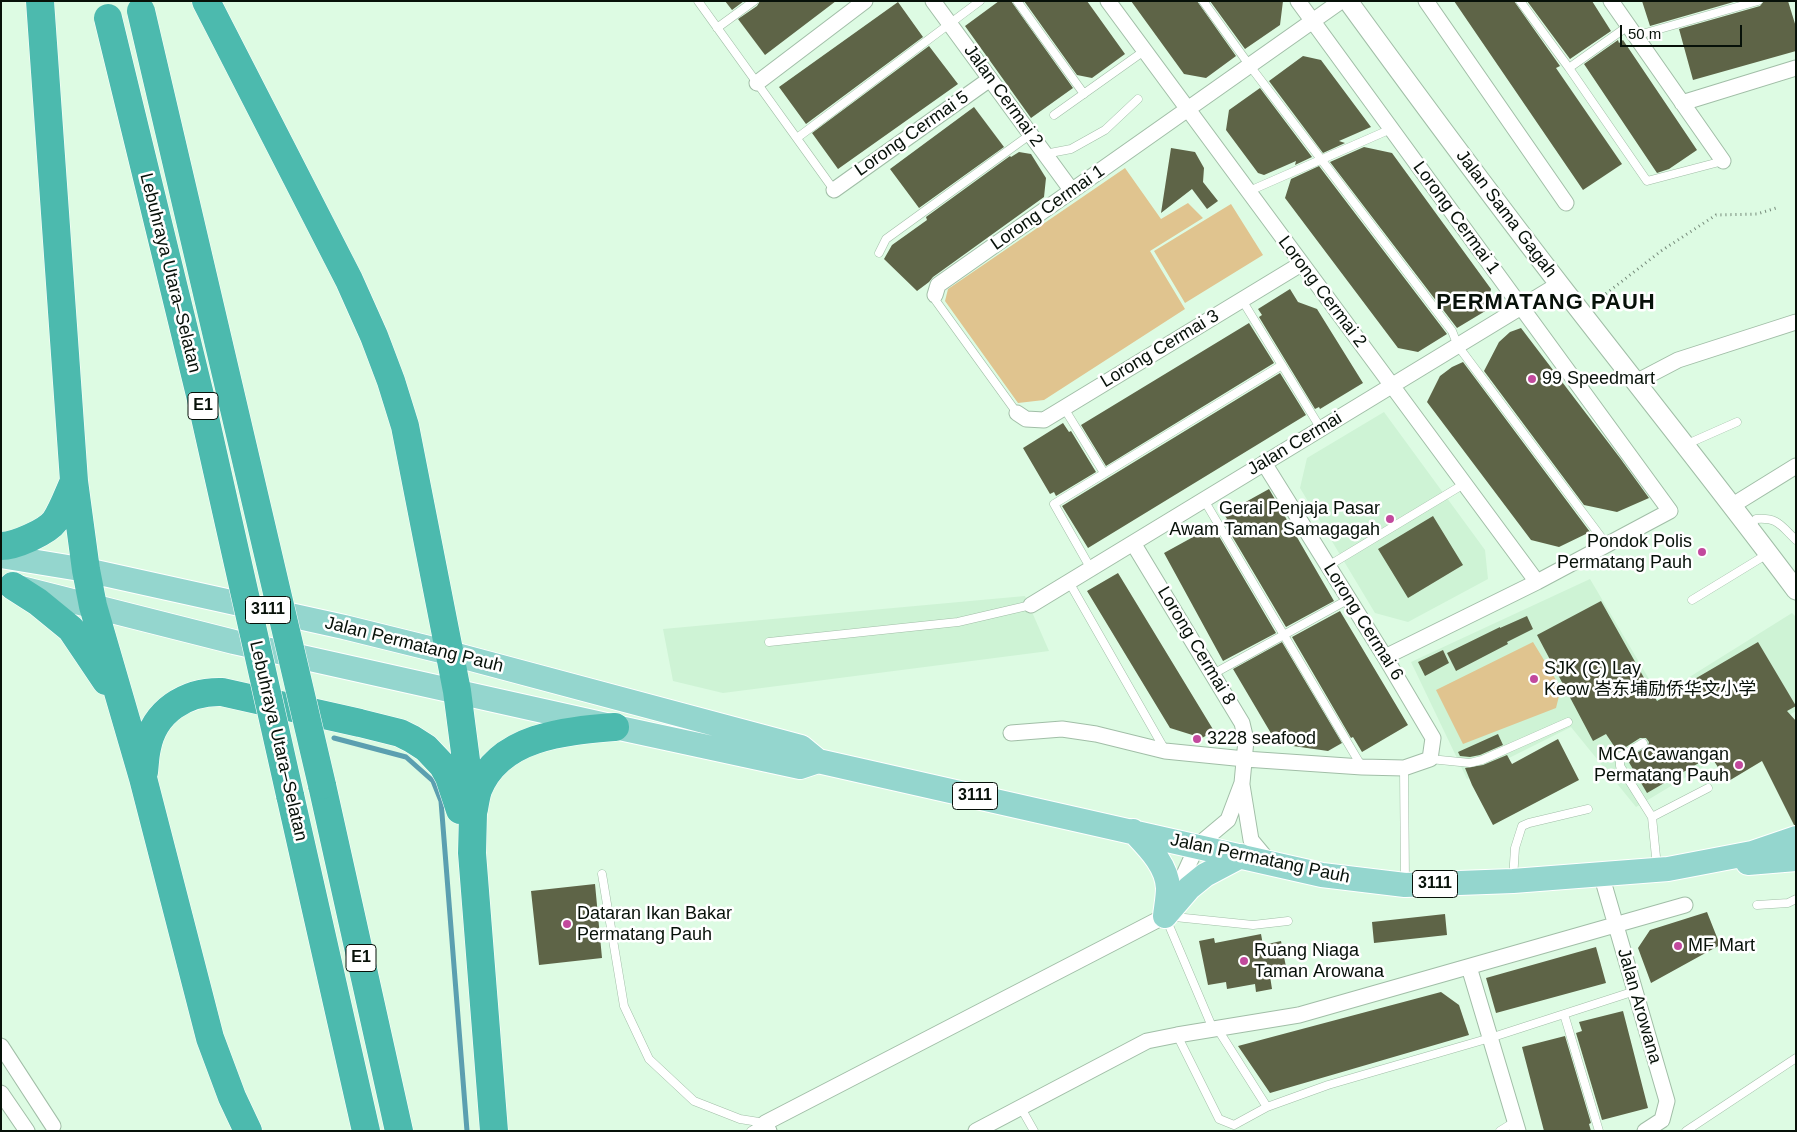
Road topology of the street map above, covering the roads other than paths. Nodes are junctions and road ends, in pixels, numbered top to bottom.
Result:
1 (40, 1) edge
2 (206, 1) edge
3 (698, 1) edge
4 (754, 1) edge
5 (865, 1) edge
6 (933, 1) edge
7 (980, 1) edge
8 (1017, 1) edge
9 (1108, 1) edge
10 (1203, 1) edge
11 (1298, 1) edge
12 (1341, 1) edge
13 (1348, 1) edge
14 (1426, 1) edge
15 (1520, 1) edge
16 (1611, 1) edge
17 (1758, 1) edge
18 (140, 6) edge
19 (106, 10) edge
20 (1313, 21) junction
21 (950, 24) junction
22 (717, 28) junction
23 (1632, 31) junction
24 (1144, 51) junction
25 (1250, 66) junction
26 (1569, 68) junction
27 (1796, 68) edge
28 (990, 79) junction
29 (757, 83) junction
30 (1084, 94) junction
31 (1138, 99) dead end
32 (1682, 102) junction
33 (1187, 110) junction
34 (1054, 115) dead end
35 (1391, 129) junction
36 (1031, 134) junction
37 (797, 138) junction
38 (1045, 154) junction
39 (1322, 160) junction
40 (1723, 161) joint
41 (834, 190) joint
42 (1072, 191) junction
43 (1247, 192) junction
44 (1566, 203) dead end
45 (879, 253) dead end
46 (1301, 264) junction
47 (1559, 284) junction
48 (935, 296) joint
49 (1242, 300) junction
50 (1521, 307) junction
51 (1796, 322) edge
52 (1458, 346) junction
53 (1282, 364) junction
54 (1636, 382) junction
55 (1391, 386) junction
56 (1064, 408) junction
57 (1017, 413) joint
58 (1737, 422) dead end
59 (1321, 429) junction
60 (1686, 444) junction
61 (1264, 463) junction
62 (1796, 466) edge
63 (1104, 473) junction
64 (74, 481) junction
65 (1464, 484) junction
66 (1204, 500) junction
67 (1733, 505) junction
68 (1750, 528) junction
69 (1796, 540) edge
70 (1133, 543) junction
71 (1607, 545) junction
72 (1, 546) edge
73 (1768, 553) junction
74 (1, 556) edge
75 (1328, 566) junction
76 (1091, 569) junction
77 (86, 570) junction
78 (1069, 582) junction
79 (1537, 582) junction
80 (7, 585) edge
81 (1794, 586) edge
82 (1349, 599) junction
83 (1692, 600) dead end
84 (1031, 605) joint
85 (93, 606) junction
86 (1284, 635) junction
87 (769, 642) dead end
88 (449, 653) junction
89 (1385, 657) junction
90 (1213, 674) junction
91 (456, 692) junction
92 (120, 701) junction
93 (1568, 722) dead end
94 (615, 727) junction
95 (1011, 733) dead end
96 (1643, 743) dead end
97 (1166, 751) junction
98 (1245, 759) junction
99 (1430, 760) junction
100 (818, 761) junction
101 (1362, 767) junction
102 (1404, 768) junction
103 (143, 778) junction
104 (1242, 783) junction
105 (1708, 788) dead end
106 (1588, 809) dead end
107 (473, 814) junction
108 (1652, 818) junction
109 (1133, 832) junction
110 (1796, 838) edge
111 (1197, 846) junction
112 (472, 853) junction
113 (1241, 856) junction
114 (1796, 859) edge
115 (1271, 864) junction
116 (1663, 869) junction
117 (602, 874) dead end
118 (1601, 874) junction
119 (1513, 881) junction
120 (1405, 885) junction
121 (1796, 899) edge
122 (1757, 904) dead end
123 (1685, 905) dead end
124 (1165, 916) junction
125 (1288, 920) dead end
126 (1616, 925) junction
127 (1469, 966) junction
128 (1635, 991) junction
129 (1564, 1014) junction
130 (1215, 1029) junction
131 (1176, 1035) junction
132 (1490, 1038) junction
133 (1, 1046) edge
134 (1796, 1058) edge
135 (1, 1093) edge
136 (1267, 1107) junction
137 (1021, 1108) junction
138 (54, 1126) dead end
139 (1517, 1126) edge
140 (767, 1127) edge
141 (27, 1131) edge
142 (248, 1131) edge
143 (366, 1131) edge
144 (399, 1131) edge
145 (494, 1131) edge
146 (751, 1131) edge
147 (976, 1131) edge
148 (1034, 1131) edge
149 (1500, 1131) edge
150 (1599, 1131) edge
151 (1645, 1131) edge
152 (1686, 1131) edge

1 - 64 highway
2 - 88 highway
3 - 22 lane
4 - 22 lane
5 - 29 street
6 - 21 street, Jalan Cermai 2
7 - 21 lane
8 - 30 lane
9 - 24 street, Lorong Cermai 2
10 - 25 lane
11 - 20 street, Lorong Cermai 1
12 - 20 street, Lorong Cermai 1
13 - 47 street, Jalan Sama Gagah
14 - 44 street
15 - 26 lane
16 - 23 street
17 - 23 lane
18 - 144 highway, Lebuhraya Utara–Selatan / E1, bridge
19 - 143 highway, Lebuhraya Utara–Selatan / E1, bridge
20 - 25 street, Lorong Cermai 1
20 - 35 street, Lorong Cermai 1
21 - 28 street, Jalan Cermai 2
21 - 37 lane
22 - 29 lane
23 - 26 lane
23 - 32 street
24 - 30 lane
24 - 33 street, Lorong Cermai 2
25 - 33 street, Lorong Cermai 1
25 - 39 lane
26 - 40 lane
27 - 32 street
28 - 36 street, Jalan Cermai 2
28 - 41 street, Lorong Cermai 5
29 - 37 lane
30 - 34 lane
31 - 38 lane
32 - 40 street
33 - 42 street, Lorong Cermai 1
33 - 43 street, Lorong Cermai 2
35 - 39 lane
35 - 50 street, Lorong Cermai 1
36 - 38 street, Jalan Cermai 2
36 - 45 lane
37 - 41 lane
38 - 42 street, Jalan Cermai 2
39 - 43 lane
39 - 52 lane
42 - 48 street, Lorong Cermai 1
43 - 46 street, Lorong Cermai 2
46 - 49 street, Lorong Cermai 3
46 - 55 street, Lorong Cermai 2
47 - 50 street, Jalan Cermai
47 - 54 street, Jalan Sama Gagah
48 - 57 lane
49 - 53 lane
49 - 56 street, Lorong Cermai 3
50 - 52 street, Jalan Cermai
50 - 71 street, Lorong Cermai 1
51 - 54 street
52 - 55 street, Jalan Cermai
52 - 71 lane
53 - 59 lane
53 - 63 lane
54 - 60 street, Jalan Sama Gagah
55 - 59 street, Jalan Cermai
55 - 65 street, Lorong Cermai 2
56 - 57 street, Lorong Cermai 3
56 - 63 lane
58 - 60 lane
59 - 61 street, Jalan Cermai
60 - 67 street, Jalan Sama Gagah
61 - 66 street, Jalan Cermai
61 - 75 street, Lorong Cermai 6
62 - 67 street
63 - 76 lane
64 - 72 highway
64 - 77 highway
65 - 75 lane
65 - 79 street, Lorong Cermai 2
66 - 70 street, Jalan Cermai
66 - 86 lane
67 - 68 street, Jalan Sama Gagah
68 - 69 lane
68 - 73 street, Jalan Sama Gagah
70 - 76 street, Jalan Cermai
70 - 90 street, Lorong Cermai 8
71 - 79 street
73 - 81 street, Jalan Sama Gagah
73 - 83 lane
74 - 77 main road, Jalan Permatang Pauh / 3111
75 - 82 street, Lorong Cermai 6
76 - 78 street, Jalan Cermai
77 - 85 highway
77 - 88 main road, Jalan Permatang Pauh / 3111
78 - 84 street, Jalan Cermai
78 - 97 lane
79 - 89 street
80 - 85 main road, Jalan Permatang Pauh / 3111
80 - 92 highway
82 - 86 lane
82 - 89 street, Lorong Cermai 6
84 - 87 lane
85 - 91 main road, Jalan Permatang Pauh / 3111
85 - 92 highway
86 - 90 lane
86 - 101 lane
88 - 91 highway
88 - 100 main road, Jalan Permatang Pauh / 3111
89 - 99 street, Lorong Cermai 6
90 - 98 street, Lorong Cermai 8
91 - 94 main road, Jalan Permatang Pauh / 3111
91 - 107 highway
92 - 103 highway
93 - 99 lane
94 - 100 main road, Jalan Permatang Pauh / 3111
94 - 107 highway
95 - 97 street
96 - 108 lane
97 - 98 street
98 - 101 street
98 - 104 street, Lorong Cermai 8
99 - 102 street
100 - 109 main road, Jalan Permatang Pauh / 3111
101 - 102 street
102 - 120 lane
103 - 112 highway
103 - 142 highway
104 - 111 street, Lorong Cermai 8
104 - 115 street, Lorong Cermai 8
105 - 108 lane
106 - 119 lane
107 - 112 highway
108 - 116 lane
109 - 111 main road, Jalan Permatang Pauh / 3111
109 - 124 main road
110 - 116 main road, Jalan Permatang Pauh / 3111
111 - 113 main road, Jalan Permatang Pauh / 3111
111 - 124 street
112 - 145 highway
113 - 115 main road, Jalan Permatang Pauh / 3111
113 - 124 main road
114 - 116 main road
115 - 120 main road, Jalan Permatang Pauh / 3111
116 - 118 main road, Jalan Permatang Pauh / 3111
117 - 140 lane
118 - 119 main road, Jalan Permatang Pauh / 3111
118 - 126 street, Jalan Arowana
119 - 120 main road, Jalan Permatang Pauh / 3111
121 - 122 lane
123 - 126 street
124 - 125 lane
124 - 130 lane
124 - 140 street
126 - 127 street
126 - 128 street, Jalan Arowana
127 - 130 street
127 - 132 street
128 - 129 lane
128 - 151 street, Jalan Arowana
129 - 132 lane
129 - 150 lane
130 - 131 street
130 - 136 lane
131 - 136 lane
131 - 137 street
132 - 136 lane
132 - 139 street
133 - 138 street
134 - 152 lane
135 - 141 street
137 - 147 street
137 - 148 lane
139 - 149 lane
140 - 146 lane

